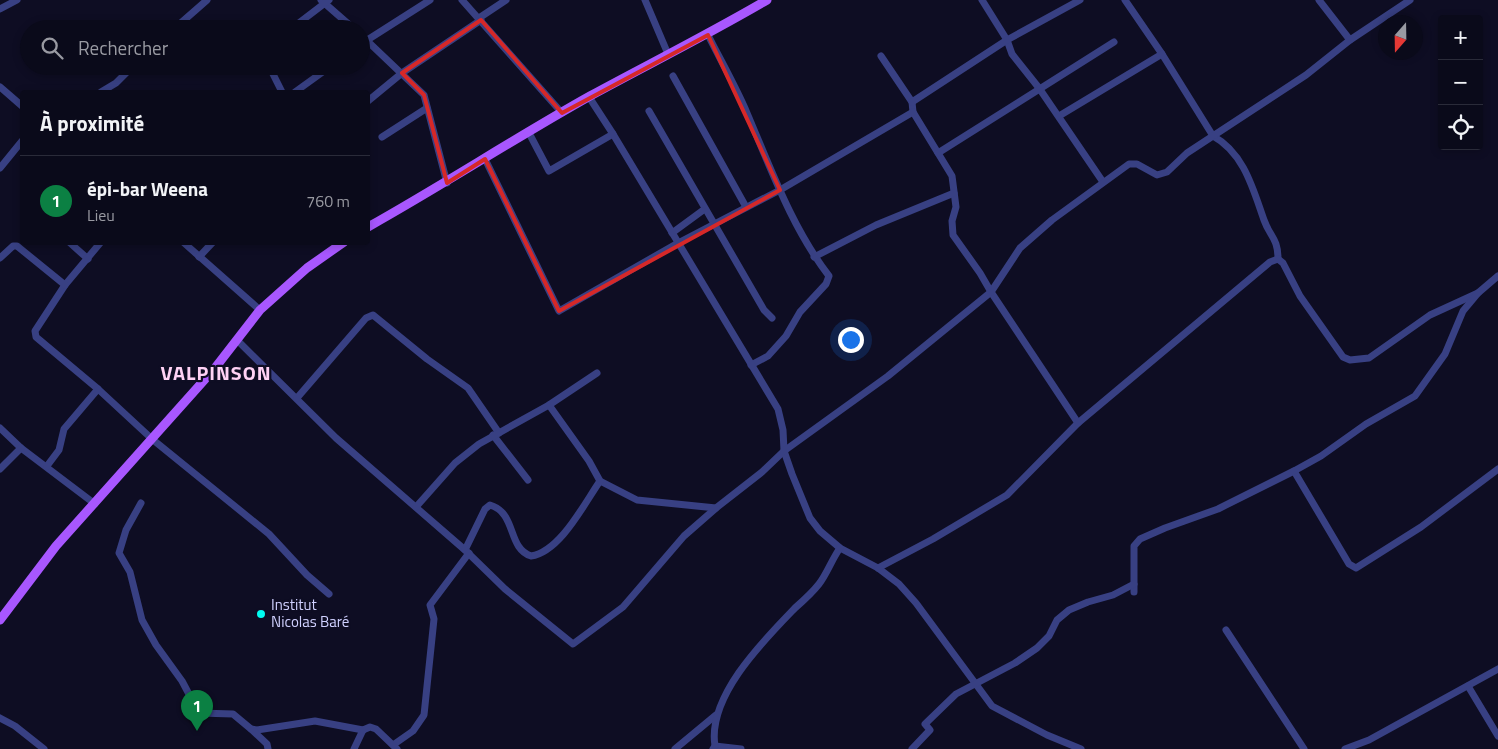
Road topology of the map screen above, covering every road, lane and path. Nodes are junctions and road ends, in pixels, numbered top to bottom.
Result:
1 (207, 0) edge
2 (430, 0) edge
3 (462, 0) edge
4 (506, 0) edge
5 (645, 0) edge
6 (767, 0) edge
7 (982, 0) edge
8 (1080, 0) edge
9 (1125, 0) edge
10 (1319, 0) edge
11 (1410, 0) edge
12 (14, 1) edge
13 (325, 1) edge
14 (0, 9) edge
15 (480, 19) junction
16 (184, 20) edge
17 (302, 20) edge
18 (345, 20) edge
19 (708, 35) junction
20 (370, 36) edge
21 (1007, 40) junction
22 (1350, 40) junction
23 (1114, 42) dead end
24 (370, 46) edge
25 (668, 54) junction
26 (1162, 54) junction
27 (881, 56) dead end
28 (402, 73) junction
29 (124, 75) edge
30 (274, 75) edge
31 (319, 75) edge
32 (673, 76) dead end
33 (0, 87) edge
34 (1039, 88) junction
35 (104, 90) edge
36 (281, 90) edge
37 (298, 90) edge
38 (589, 97) junction
39 (370, 99) edge
40 (912, 102) junction
41 (20, 104) edge
42 (427, 108) junction
43 (649, 111) dead end
44 (913, 112) junction
45 (562, 113) junction
46 (1059, 116) junction
47 (529, 133) junction
48 (613, 134) junction
49 (1213, 136) junction
50 (382, 137) dead end
51 (20, 143) edge
52 (938, 153) junction
53 (485, 159) junction
54 (0, 168) edge
55 (447, 182) junction
56 (1103, 182) junction
57 (780, 190) junction
58 (954, 193) junction
59 (746, 207) junction
60 (702, 211) dead end
61 (715, 224) junction
62 (370, 226) edge
63 (672, 233) junction
64 (678, 243) junction
65 (72, 245) edge
66 (99, 245) edge
67 (186, 245) edge
68 (210, 245) edge
69 (340, 245) edge
70 (199, 257) junction
71 (814, 257) junction
72 (0, 258) edge
73 (88, 259) junction
74 (1278, 259) junction
75 (1498, 276) edge
76 (65, 286) junction
77 (990, 292) junction
78 (1478, 293) junction
79 (260, 310) junction
80 (772, 318) dead end
81 (236, 340) junction
82 (751, 365) junction
83 (598, 373) dead end
84 (98, 388) junction
85 (297, 398) junction
86 (549, 405) junction
87 (1078, 423) junction
88 (0, 428) edge
89 (496, 434) junction
90 (152, 439) junction
91 (22, 448) junction
92 (784, 451) junction
93 (47, 466) junction
94 (0, 469) edge
95 (1498, 469) edge
96 (1294, 471) junction
97 (528, 480) dead end
98 (600, 481) junction
99 (141, 502) dead end
100 (95, 504) junction
101 (416, 507) junction
102 (716, 508) junction
103 (840, 548) junction
104 (467, 551) junction
105 (878, 568) junction
106 (1134, 584) junction
107 (1134, 592) dead end
108 (329, 594) dead end
109 (0, 620) edge
110 (1226, 630) dead end
111 (1498, 669) edge
112 (973, 683) junction
113 (1468, 686) junction
114 (716, 715) junction
115 (0, 718) edge
116 (250, 729) junction
117 (364, 730) junction
118 (1498, 736) edge
119 (395, 747) edge
120 (714, 747) edge
121 (42, 748) edge
122 (268, 749) edge
123 (354, 749) edge
124 (675, 749) edge
125 (741, 749) edge
126 (912, 749) edge
127 (1081, 749) edge
128 (1304, 749) edge
129 (1345, 749) edge

1 - 16 street
2 - 20 street
3 - 15 street
4 - 15 street
5 - 25 street
6 - 19 main road
7 - 21 street
8 - 21 street
9 - 26 street
10 - 22 street
11 - 22 street
12 - 14 street
13 - 17 street
13 - 18 street
15 - 28 street
15 - 45 street
19 - 25 main road
19 - 57 street
21 - 34 street
21 - 40 street
22 - 49 street
23 - 34 street
24 - 28 street
25 - 38 main road
26 - 46 street
26 - 49 street
27 - 40 street
28 - 39 street
28 - 42 street
29 - 35 street
30 - 36 street
31 - 37 street
32 - 59 street
33 - 41 street
34 - 46 street
34 - 52 street
38 - 45 main road
38 - 48 street
40 - 44 street
42 - 50 street
42 - 55 street
43 - 61 street
44 - 52 street
44 - 57 street
45 - 47 main road
46 - 56 street
47 - 48 street
47 - 53 main road
48 - 63 street
49 - 56 street
49 - 74 street
51 - 54 street
52 - 58 street
53 - 55 main road
53 - 64 street
55 - 62 main road
56 - 77 street
57 - 59 street
57 - 71 street
58 - 71 street
58 - 77 street
59 - 61 street
60 - 63 street
61 - 64 street
61 - 80 street
63 - 64 street
64 - 82 street
65 - 73 street
66 - 73 street
67 - 70 street
68 - 70 street
69 - 79 main road
70 - 79 street
71 - 82 street
72 - 76 street
73 - 76 street
74 - 78 street
74 - 87 street
75 - 78 street
76 - 84 street
77 - 87 street
77 - 92 street
78 - 96 street
79 - 81 main road
81 - 85 street
81 - 90 main road
82 - 92 street
83 - 86 street
84 - 90 street
84 - 93 street
85 - 89 street
85 - 101 street
86 - 89 street
86 - 98 street
87 - 105 street
88 - 91 street
89 - 97 street
89 - 101 street
90 - 100 main road
90 - 108 street
91 - 93 street
91 - 94 street
92 - 102 street
92 - 103 street
93 - 100 street
95 - 96 street
96 - 106 street
98 - 102 street
98 - 104 street
99 - 116 street
100 - 109 main road
101 - 104 street
102 - 104 street
103 - 105 street
103 - 114 street
104 - 119 street
105 - 112 street
106 - 107 street
106 - 112 street
110 - 128 street
111 - 113 street
112 - 126 street
112 - 127 street
113 - 118 street
113 - 129 street
114 - 120 street
114 - 124 street
115 - 121 street
116 - 117 street
116 - 122 street
117 - 119 street
117 - 123 street
120 - 125 street

